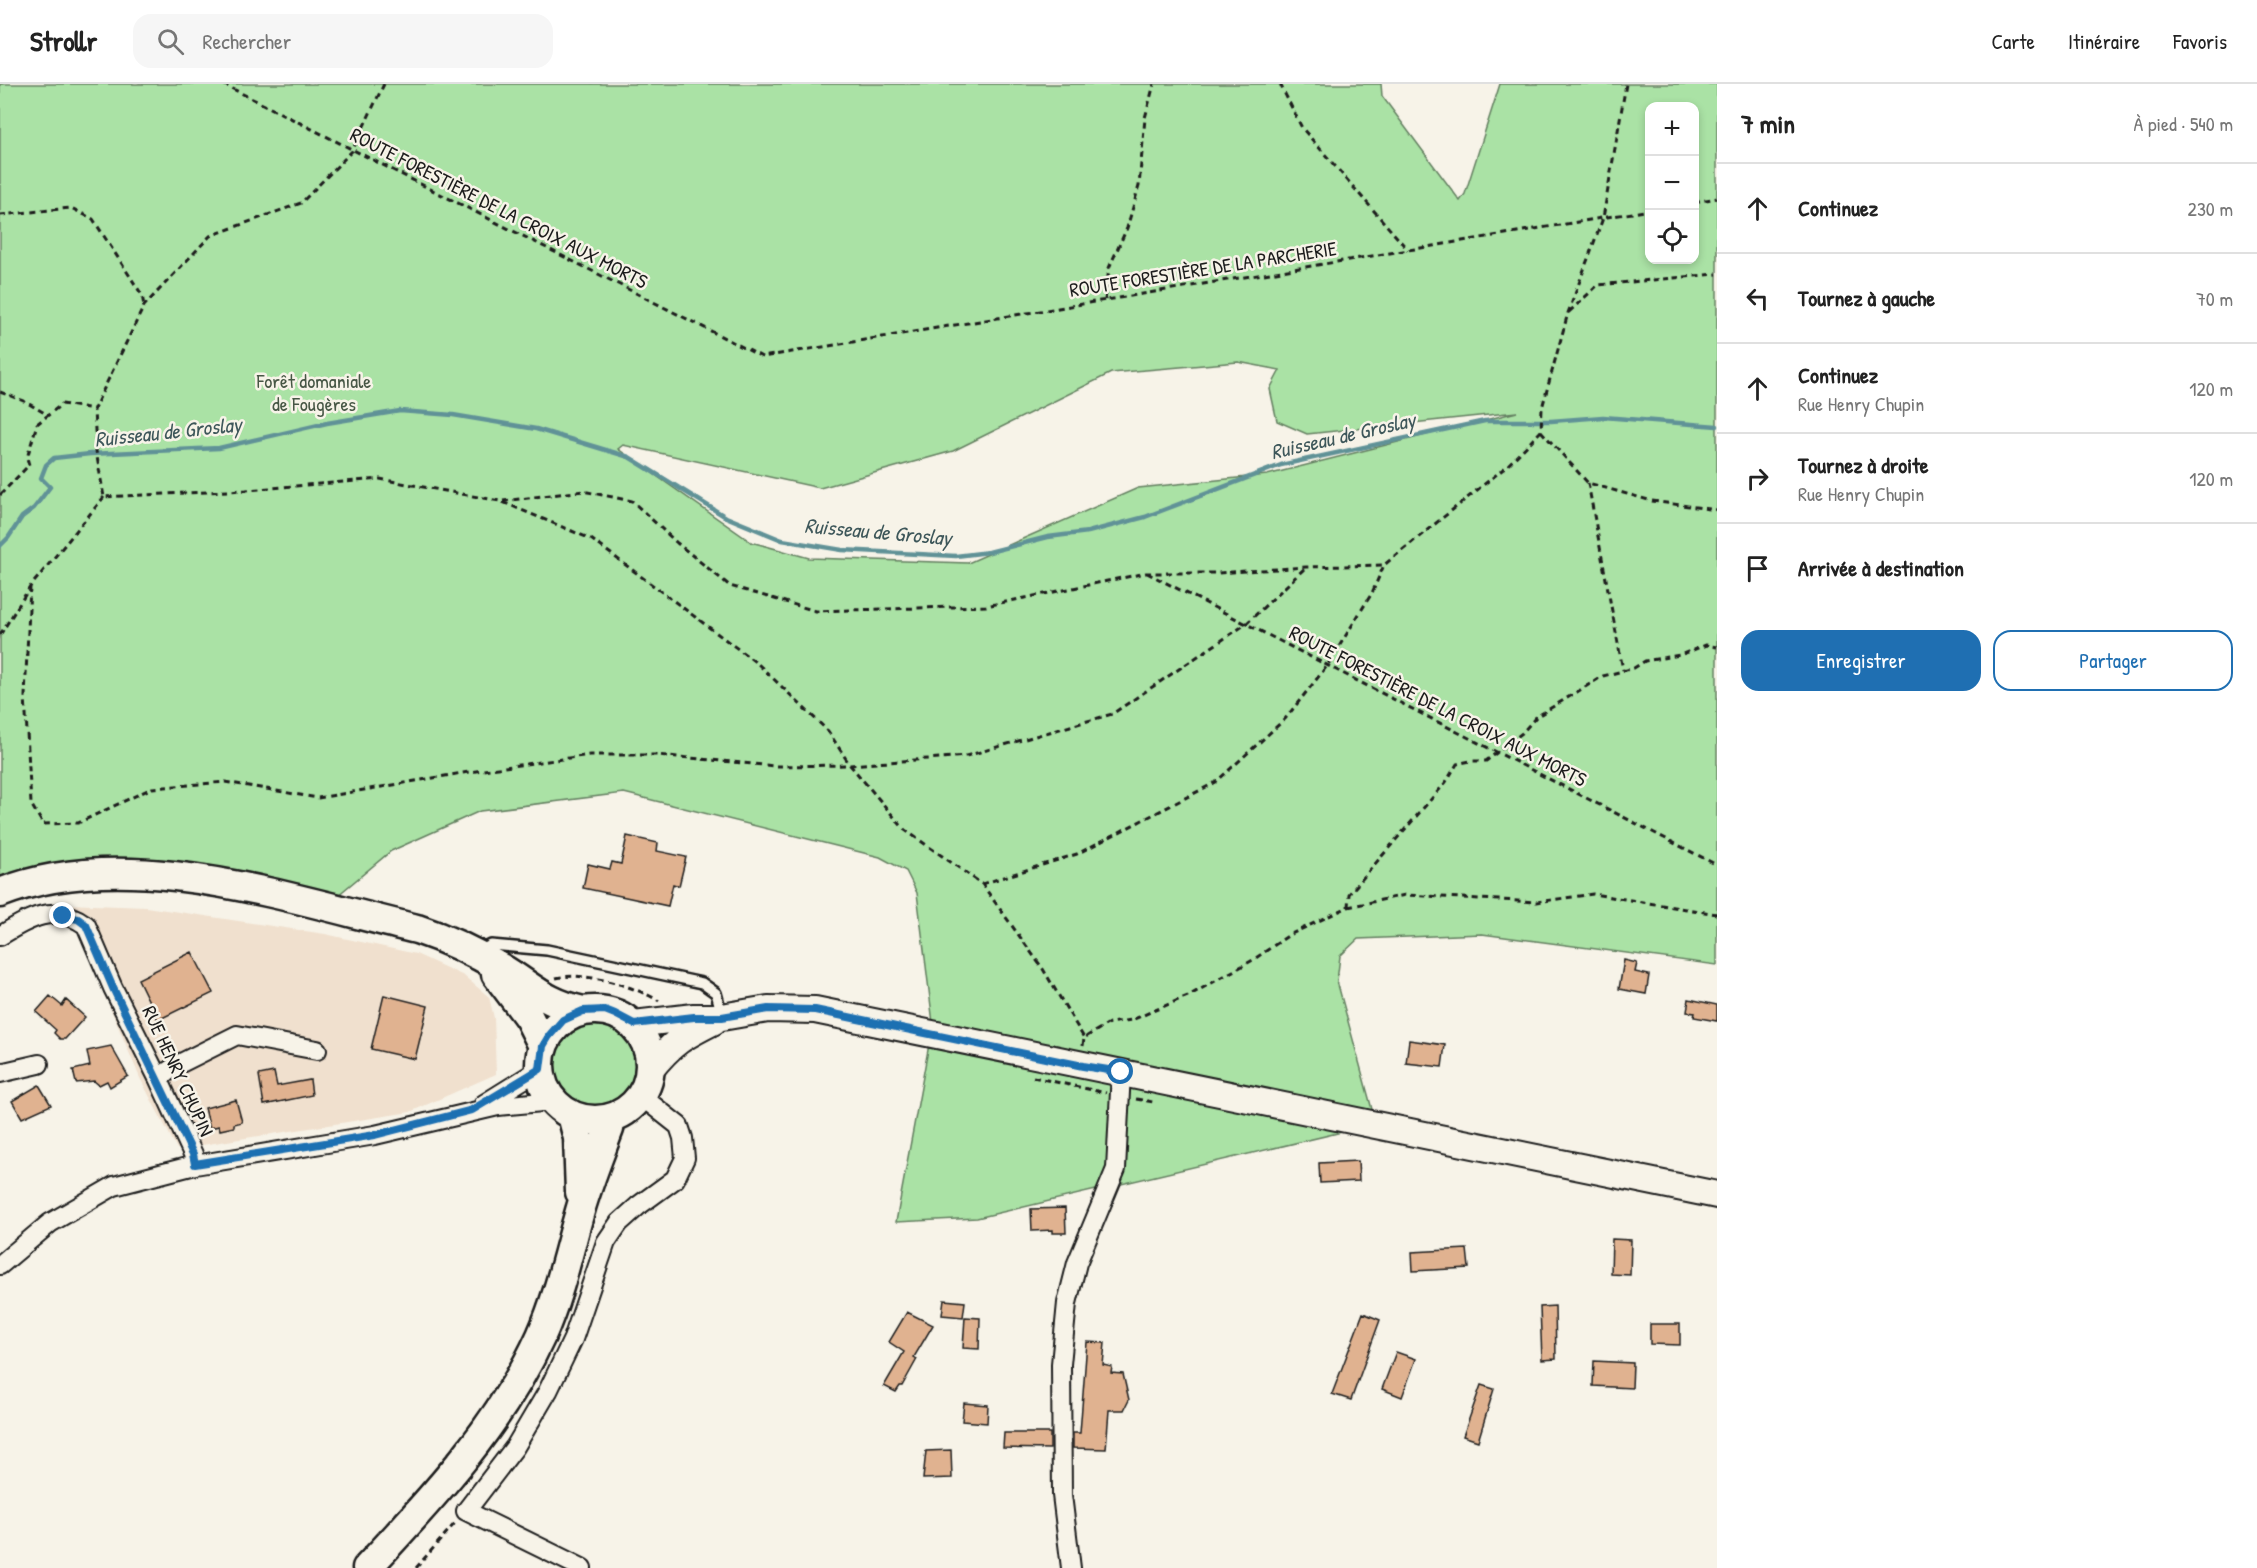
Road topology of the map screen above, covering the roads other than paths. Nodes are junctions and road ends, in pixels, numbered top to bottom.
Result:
1 (0, 893) edge
2 (0, 936) edge
3 (480, 957) junction
4 (583, 1011) junction
5 (722, 1017) junction
6 (634, 1024) junction
7 (317, 1050) dead end
8 (542, 1057) junction
9 (39, 1064) dead end
10 (0, 1072) edge
11 (1121, 1072) junction
12 (158, 1078) junction
13 (646, 1083) junction
14 (563, 1108) junction
15 (472, 1110) junction
16 (611, 1118) junction
17 (195, 1164) junction
18 (1717, 1195) edge
19 (580, 1209) junction
20 (0, 1265) edge
21 (367, 1568) edge
22 (582, 1568) edge
23 (1071, 1568) edge

1 - 3 main road
2 - 12 street, RUE HENRY CHUPIN
3 - 4 main road
3 - 5 lane
3 - 8 main road
4 - 6 main road
4 - 8 main road
5 - 6 main road
5 - 11 main road
5 - 13 main road
6 - 13 main road
7 - 12 street
8 - 14 main road
8 - 15 street
9 - 10 street
11 - 18 main road
11 - 23 street
12 - 17 street, RUE HENRY CHUPIN
13 - 16 main road
13 - 22 street
14 - 15 street
14 - 16 main road
14 - 19 main road
15 - 17 street, RUE HENRY CHUPIN
16 - 19 main road
17 - 20 street
19 - 21 main road

